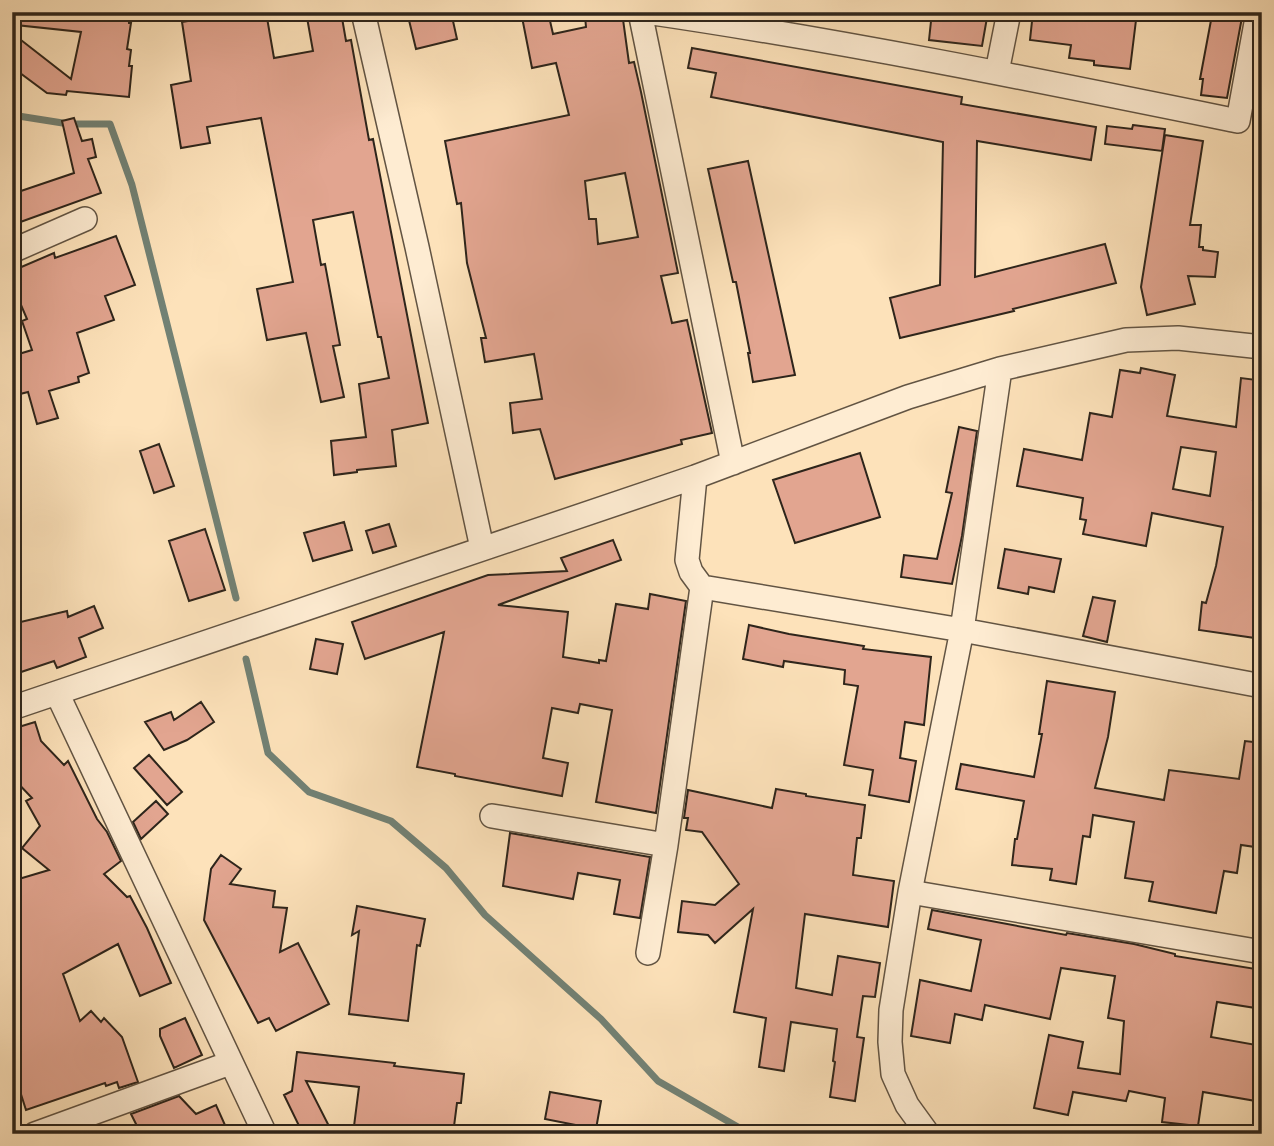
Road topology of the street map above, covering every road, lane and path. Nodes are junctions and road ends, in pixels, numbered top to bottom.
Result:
1 (363, 12) edge
2 (640, 12) edge
3 (646, 12) edge
4 (1009, 12) edge
5 (1258, 12) edge
6 (764, 21) edge
7 (997, 72) junction
8 (85, 219) dead end
9 (12, 251) edge
10 (1262, 347) edge
11 (1000, 369) junction
12 (733, 463) junction
13 (695, 477) junction
14 (482, 548) junction
15 (702, 587) junction
16 (962, 630) junction
17 (1262, 686) edge
18 (57, 693) junction
19 (12, 708) edge
20 (492, 816) dead end
21 (666, 845) junction
22 (910, 892) junction
23 (1262, 952) edge
24 (648, 953) dead end
25 (230, 1063) junction
26 (35, 1134) edge
27 (265, 1134) edge
28 (929, 1134) edge

1 - 14 street
2 - 12 street
3 - 6 street
4 - 7 street
5 - 7 street
6 - 7 street
8 - 9 street
10 - 11 street
11 - 12 street
11 - 16 street
12 - 13 street
13 - 14 street
13 - 15 street
14 - 18 street
15 - 16 street
15 - 21 street
16 - 17 street
16 - 22 street
18 - 19 street
18 - 25 street
20 - 21 street
21 - 24 street
22 - 23 street
22 - 28 street
25 - 26 street
25 - 27 street

